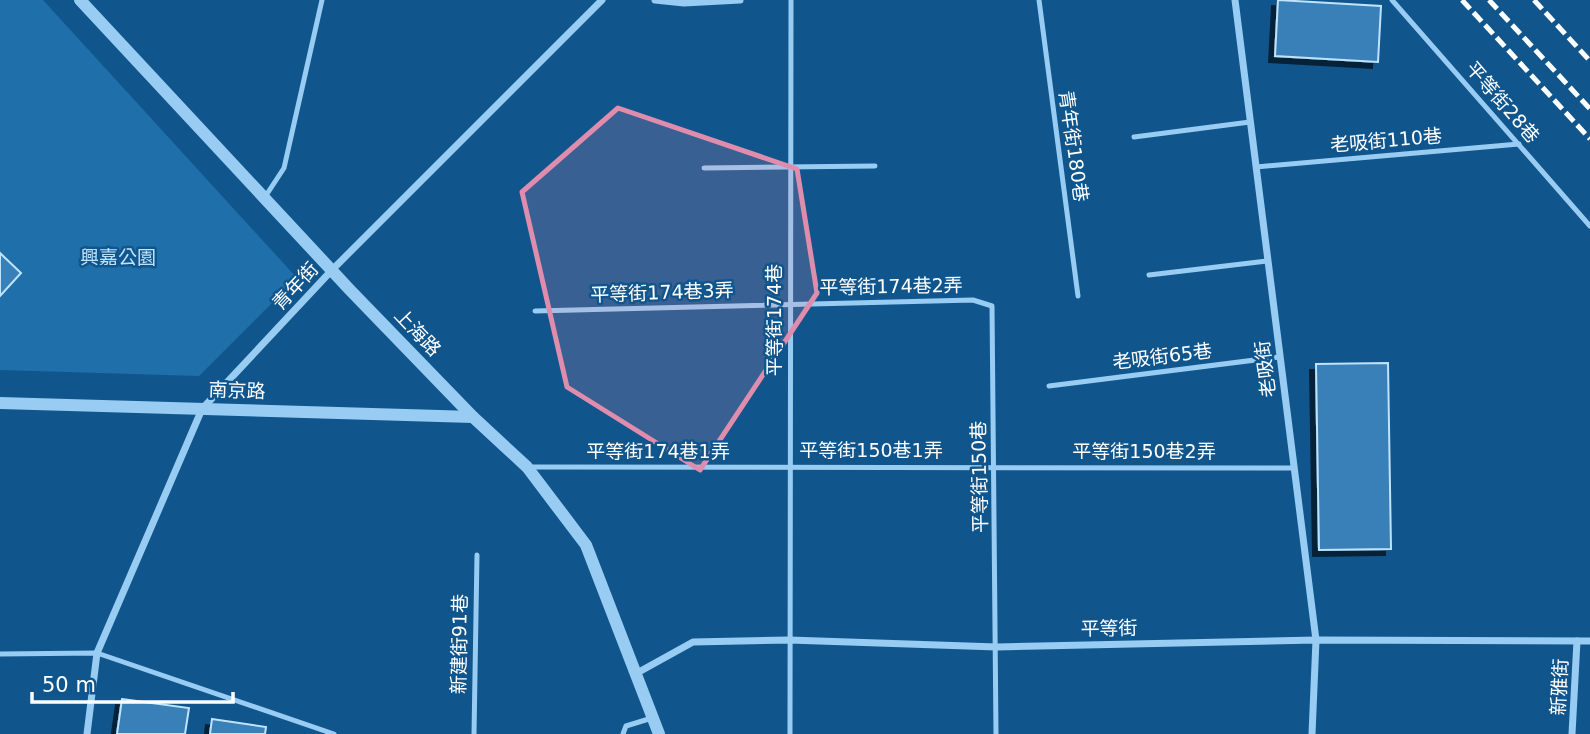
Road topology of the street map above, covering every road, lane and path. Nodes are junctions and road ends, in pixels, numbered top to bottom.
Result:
1 (80, 0) edge
2 (322, 0) edge
3 (602, 0) edge
4 (655, 0) edge
5 (740, 0) edge
6 (791, 0) edge
7 (1039, 0) edge
8 (1235, 0) edge
9 (1392, 0) edge
10 (1250, 122) junction
11 (1134, 137) dead end
12 (1519, 144) junction
13 (791, 165) junction
14 (875, 166) dead end
15 (1255, 167) junction
16 (704, 168) dead end
17 (264, 198) junction
18 (1590, 226) edge
19 (1267, 261) junction
20 (332, 270) junction
21 (1149, 275) dead end
22 (1078, 296) dead end
23 (790, 304) junction
24 (992, 306) joint
25 (535, 311) dead end
26 (1279, 357) junction
27 (1049, 386) dead end
28 (0, 402) edge
29 (202, 409) junction
30 (473, 417) junction
31 (790, 466) junction
32 (995, 466) junction
33 (527, 467) junction
34 (1293, 468) junction
35 (477, 555) dead end
36 (789, 640) junction
37 (1316, 640) junction
38 (1577, 641) junction
39 (1590, 641) edge
40 (997, 646) junction
41 (97, 653) junction
42 (0, 654) edge
43 (637, 673) junction
44 (654, 718) junction
45 (326, 732) edge
46 (87, 734) edge
47 (334, 734) edge
48 (474, 734) edge
49 (623, 734) edge
50 (659, 734) edge
51 (790, 734) edge
52 (996, 734) edge
53 (1312, 734) edge
54 (1572, 734) edge

1 - 17 street, 上海路
2 - 17 lane
3 - 20 street, 青年街
4 - 5 street
6 - 13 lane, 平等街174巷
7 - 22 lane, 青年街180巷
8 - 10 street, 老吸街
9 - 12 lane, 平等街28巷
10 - 11 lane
10 - 15 street, 老吸街
12 - 15 lane, 老吸街110巷
12 - 18 lane, 平等街28巷
13 - 14 lane
13 - 16 lane
13 - 23 lane, 平等街174巷
15 - 19 street, 老吸街
17 - 20 street, 上海路
19 - 21 lane
19 - 26 street, 老吸街
20 - 29 street, 青年街
20 - 30 street, 上海路
23 - 24 lane, 平等街174巷2弄
23 - 25 lane, 平等街174巷3弄
23 - 31 lane, 平等街174巷
24 - 32 lane, 平等街150巷
26 - 27 lane, 老吸街65巷
26 - 34 street, 老吸街
28 - 29 street, 南京路
29 - 30 street, 南京路
29 - 41 street, 青年街
30 - 33 street, 上海路
31 - 32 lane, 平等街150巷1弄
31 - 33 lane, 平等街174巷1弄
31 - 36 lane, 平等街174巷
32 - 34 lane, 平等街150巷2弄
32 - 40 lane, 平等街150巷
33 - 43 street, 上海路
34 - 37 street, 老吸街
35 - 48 lane, 新建街91巷
36 - 40 street, 平等街
36 - 43 street, 平等街
36 - 51 lane, 平等街174巷
37 - 38 street, 平等街
37 - 40 street, 平等街
37 - 53 street, 老吸街
38 - 39 street, 平等街
38 - 54 street, 新雅街
40 - 52 lane, 平等街150巷
41 - 42 lane
41 - 45 lane
41 - 46 street, 青年街
43 - 44 street, 上海路
44 - 49 lane
44 - 50 street, 上海路
45 - 47 lane

